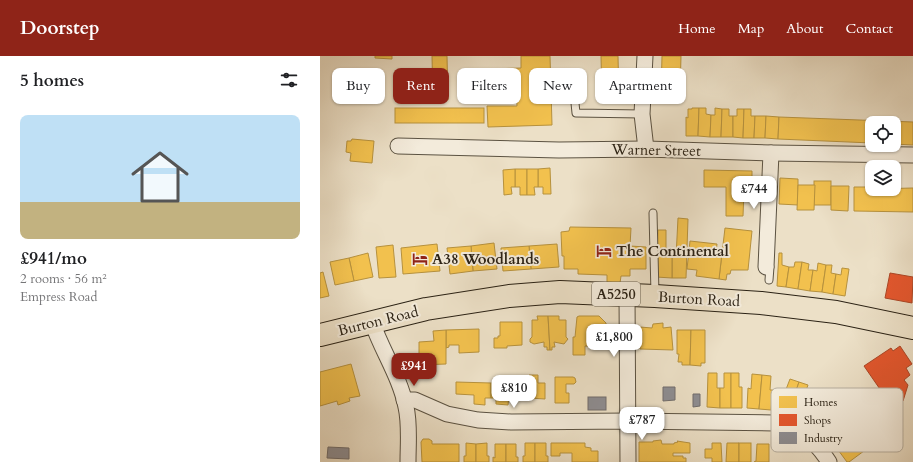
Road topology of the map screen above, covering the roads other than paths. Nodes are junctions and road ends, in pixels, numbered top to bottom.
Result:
1 (645, 56) edge
2 (575, 104) edge
3 (642, 114) junction
4 (398, 146) dead end
5 (646, 149) junction
6 (771, 153) junction
7 (913, 155) edge
8 (653, 213) dead end
9 (767, 274) dead end
10 (627, 294) junction
11 (655, 296) junction
12 (372, 322) junction
13 (913, 328) edge
14 (320, 335) edge
15 (404, 400) junction
16 (628, 421) junction
17 (771, 422) edge
18 (822, 452) edge
19 (408, 462) edge
20 (628, 462) edge
21 (829, 462) edge

1 - 3 street
2 - 3 lane
3 - 5 street
4 - 5 street, Warner Street
5 - 6 street, Warner Street
6 - 7 street, Warner Street
6 - 9 street
8 - 11 lane
10 - 11 main road, Burton Road / A5250
10 - 12 main road, Burton Road / A5250
10 - 16 street
11 - 13 main road, Burton Road / A5250
12 - 14 main road, Burton Road / A5250
12 - 15 street
15 - 16 street
15 - 19 street
16 - 17 street
16 - 20 street
18 - 21 street

